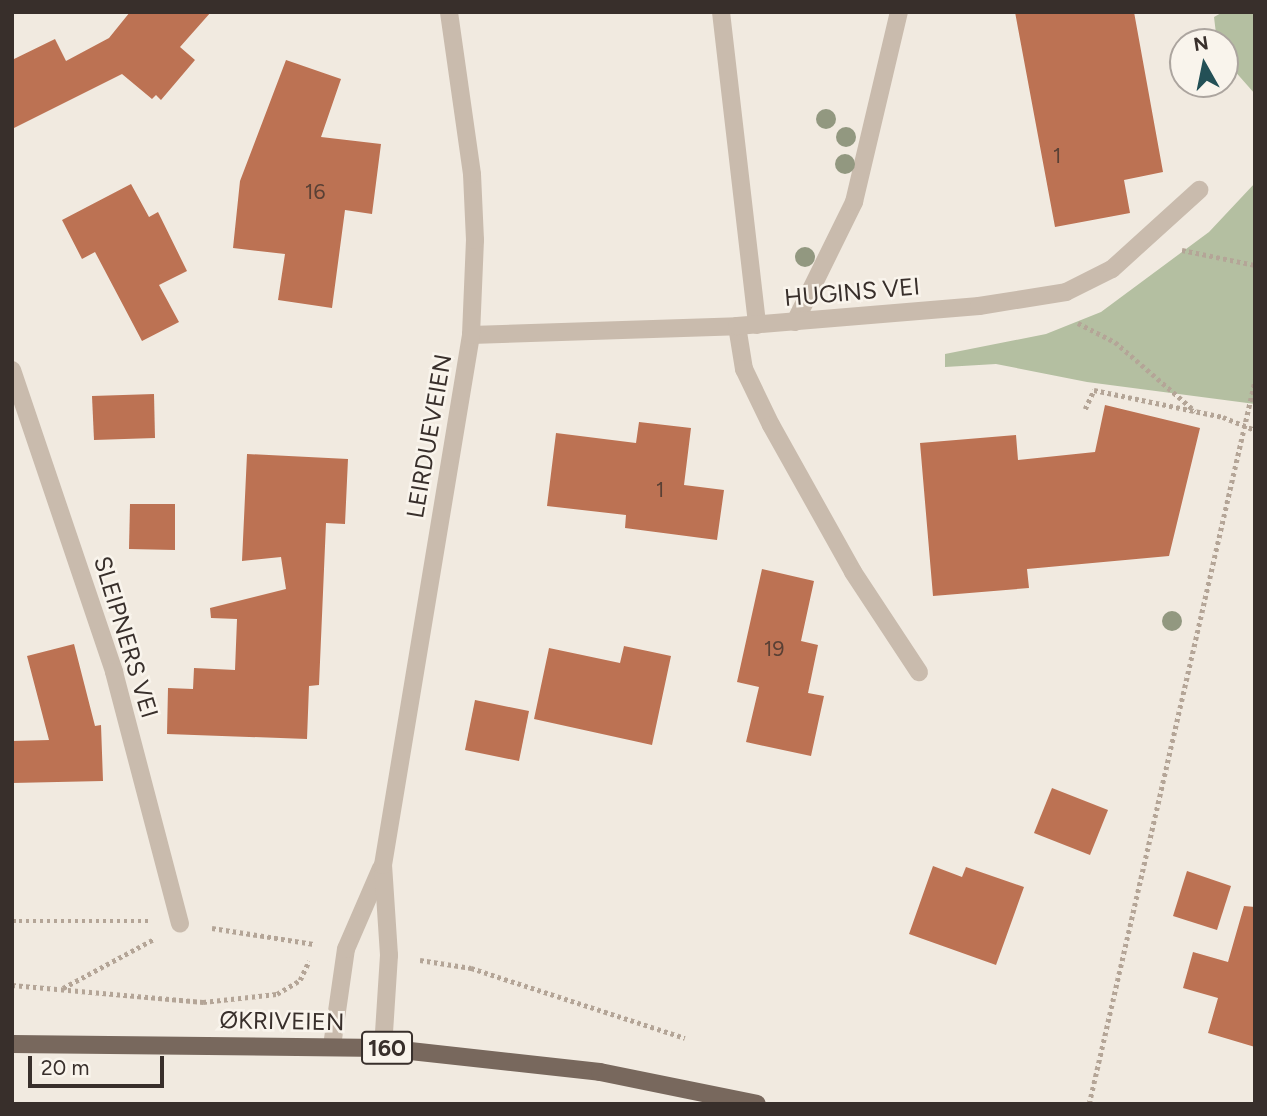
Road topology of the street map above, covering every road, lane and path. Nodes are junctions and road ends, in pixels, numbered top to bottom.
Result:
1 (449, 12) edge
2 (722, 12) edge
3 (899, 12) edge
4 (1199, 190) dead end
5 (1149, 236) junction
6 (1255, 265) edge
7 (795, 321) junction
8 (1071, 321) dead end
9 (757, 325) junction
10 (737, 326) junction
11 (471, 335) junction
12 (12, 370) edge
13 (1255, 380) edge
14 (1086, 410) dead end
15 (1195, 411) junction
16 (1245, 428) junction
17 (1255, 430) edge
18 (919, 672) dead end
19 (383, 865) junction
20 (180, 923) joint
21 (316, 944) dead end
22 (389, 955) junction
23 (12, 985) edge
24 (63, 988) junction
25 (685, 1038) dead end
26 (12, 1044) edge
27 (332, 1046) junction
28 (383, 1048) junction
29 (757, 1104) edge
30 (1090, 1104) edge

1 - 11 street, LEIRDUEVEIEN
2 - 9 street
3 - 7 street
4 - 5 street, HUGINS VEI
5 - 6 path
5 - 7 street, HUGINS VEI
7 - 9 street, HUGINS VEI
8 - 15 path
9 - 10 street, HUGINS VEI
10 - 11 street, HUGINS VEI
10 - 18 street
11 - 19 street, LEIRDUEVEIEN
12 - 20 street, SLEIPNERS VEI
13 - 16 path
14 - 15 path
15 - 16 path
16 - 17 path
16 - 30 path
19 - 22 street, LEIRDUEVEIEN
19 - 27 street, LEIRDUEVEIEN
20 - 24 path
21 - 24 path
22 - 25 path
22 - 28 street, LEIRDUEVEIEN
23 - 24 path
26 - 27 main road, ØKRIVEIEN / 160
27 - 28 main road, ØKRIVEIEN / 160
28 - 29 main road, ØKRIVEIEN / 160

